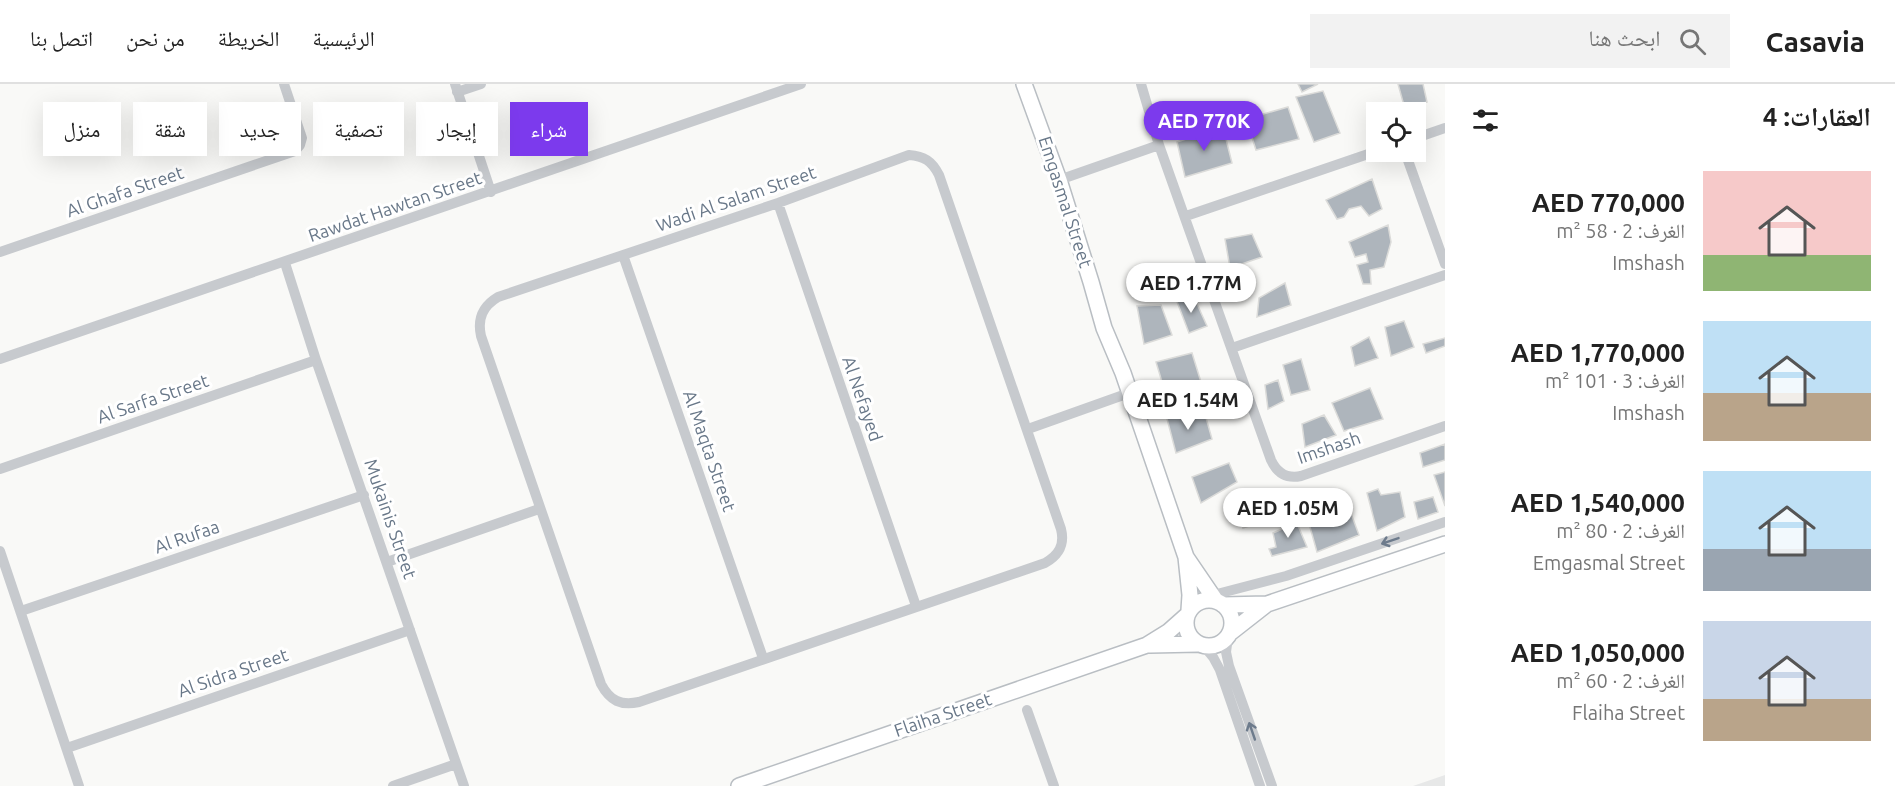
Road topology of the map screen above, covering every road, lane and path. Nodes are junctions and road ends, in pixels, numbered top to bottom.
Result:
1 (284, 84) edge
2 (482, 84) edge
3 (801, 84) edge
4 (1025, 84) edge
5 (1143, 84) edge
6 (456, 88) edge
7 (1445, 128) edge
8 (1426, 135) edge
9 (1159, 145) junction
10 (1366, 155) edge
11 (1409, 162) edge
12 (1059, 180) junction
13 (491, 192) junction
14 (778, 203) junction
15 (1186, 216) junction
16 (0, 252) edge
17 (623, 255) junction
18 (285, 263) junction
19 (1445, 264) edge
20 (1445, 275) edge
21 (1232, 348) junction
22 (0, 359) edge
23 (316, 360) junction
24 (1129, 393) junction
25 (1445, 426) edge
26 (1028, 429) junction
27 (0, 469) edge
28 (364, 495) junction
29 (539, 508) junction
30 (1445, 522) edge
31 (1445, 544) edge
32 (0, 551) edge
33 (1186, 557) junction
34 (387, 562) junction
35 (1214, 601) junction
36 (1267, 604) junction
37 (916, 606) junction
38 (21, 611) junction
39 (1188, 613) junction
40 (410, 630) junction
41 (1229, 635) junction
42 (1148, 645) junction
43 (1201, 645) junction
44 (763, 658) junction
45 (1027, 710) dead end
46 (67, 748) junction
47 (456, 764) junction
48 (79, 786) edge
49 (393, 786) edge
50 (464, 786) edge
51 (738, 786) edge
52 (1054, 786) edge
53 (1260, 786) edge
54 (1272, 786) edge

1 - 16 street, Al Ghafa Street
2 - 6 street
3 - 13 street, Rawdat Hawtan Street
4 - 12 street, Emgasmal Street
5 - 9 street, Imshash
6 - 13 street
7 - 8 street
9 - 12 street
9 - 15 street, Imshash
10 - 15 street
11 - 19 street
12 - 24 street, Emgasmal Street
13 - 18 street, Rawdat Hawtan Street
14 - 17 street, Wadi Al Salam Street
14 - 26 street, Wadi Al Salam Street
14 - 37 street, Al Nefayed
15 - 21 street, Imshash
17 - 29 street, Wadi Al Salam Street
17 - 44 street, Al Maqta Street
18 - 22 street, Rawdat Hawtan Street
18 - 23 street, Mukainis Street
20 - 21 street
21 - 25 street, Imshash
23 - 27 street, Al Sarfa Street
23 - 28 street, Mukainis Street
24 - 26 street
24 - 33 street, Emgasmal Street
26 - 37 street, Wadi Al Salam Street
28 - 34 street, Mukainis Street
28 - 38 street, Al Rufaa
29 - 34 street
29 - 44 street, Wadi Al Salam Street
30 -> 35 street
31 - 36 street
32 - 38 street
33 - 35 street, Emgasmal Street
33 - 39 street, Emgasmal Street
34 - 40 street, Mukainis Street
35 - 36 street
35 - 39 street
35 - 41 street
36 - 41 street
37 - 44 street, Wadi Al Salam Street
38 - 46 street
39 - 42 street, Flaiha Street
39 - 43 street
40 - 46 street, Al Sidra Street
40 - 47 street, Mukainis Street
41 - 43 street
54 -> 41 street
42 - 43 street, Flaiha Street
42 - 51 street, Flaiha Street
43 - 53 street
45 - 52 street
46 - 48 street
47 - 49 street
47 - 50 street, Mukainis Street

